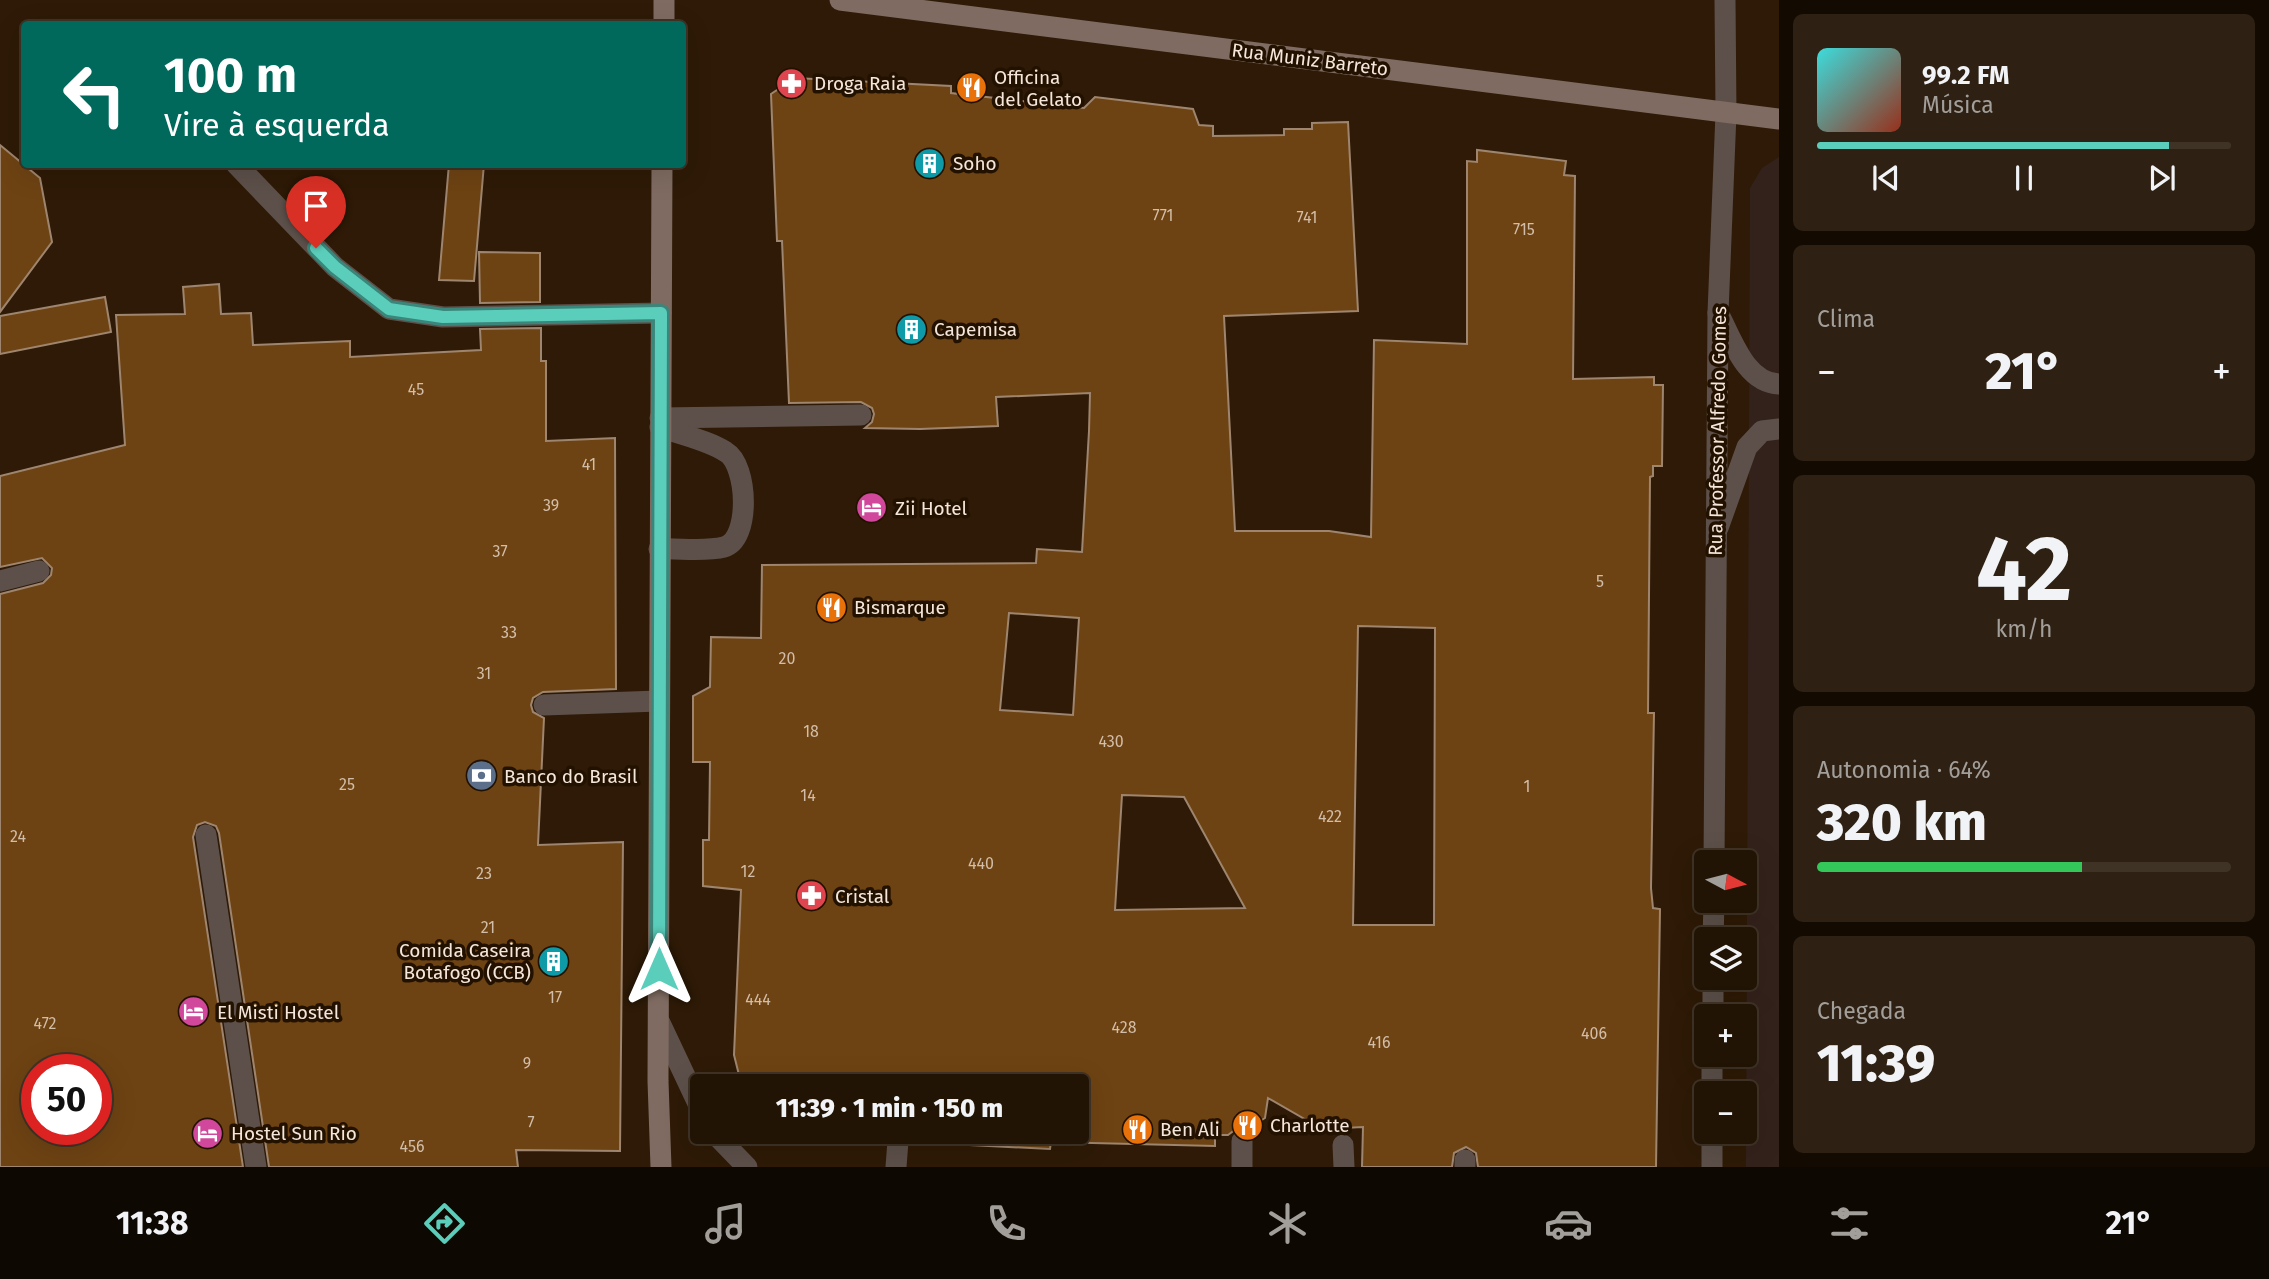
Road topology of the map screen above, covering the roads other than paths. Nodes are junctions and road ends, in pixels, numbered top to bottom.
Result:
1 (664, 0) edge
2 (841, 0) edge
3 (1725, 0) edge
4 (664, 21) edge
5 (1726, 113) junction
6 (1779, 119) edge
7 (240, 168) edge
8 (662, 168) edge
9 (661, 313) junction
10 (1718, 313) junction
11 (1779, 384) edge
12 (860, 415) dead end
13 (660, 422) junction
14 (1779, 429) edge
15 (1716, 533) junction
16 (659, 549) junction
17 (39, 572) dead end
18 (0, 580) edge
19 (659, 701) junction
20 (544, 705) dead end
21 (206, 835) dead end
22 (1714, 850) edge
23 (660, 1023) junction
24 (690, 1087) edge
25 (1242, 1141) dead end
26 (725, 1144) edge
27 (898, 1144) edge
28 (1712, 1144) edge
29 (1343, 1145) dead end
30 (256, 1167) edge
31 (661, 1167) edge
32 (747, 1167) edge
33 (896, 1167) edge
34 (1242, 1167) edge
35 (1344, 1167) edge
36 (1712, 1167) edge

1 - 4 main road
2 - 5 main road, Rua Muniz Barreto
3 - 5 street, Rua Professor Alfredo Gomes
5 - 6 main road, Rua Muniz Barreto
5 - 10 street, Rua Professor Alfredo Gomes
7 - 9 street
8 - 9 main road
9 - 13 main road
10 - 11 street
10 - 15 street, Rua Professor Alfredo Gomes
12 - 13 street
13 - 16 main road
13 - 16 street
14 - 15 street
15 - 22 street, Rua Professor Alfredo Gomes
16 - 19 main road
17 - 18 street
19 - 20 street
19 - 23 main road
21 - 30 street
23 - 24 street
23 - 31 main road
25 - 34 street
26 - 32 street
27 - 33 street
28 - 36 street
29 - 35 street

